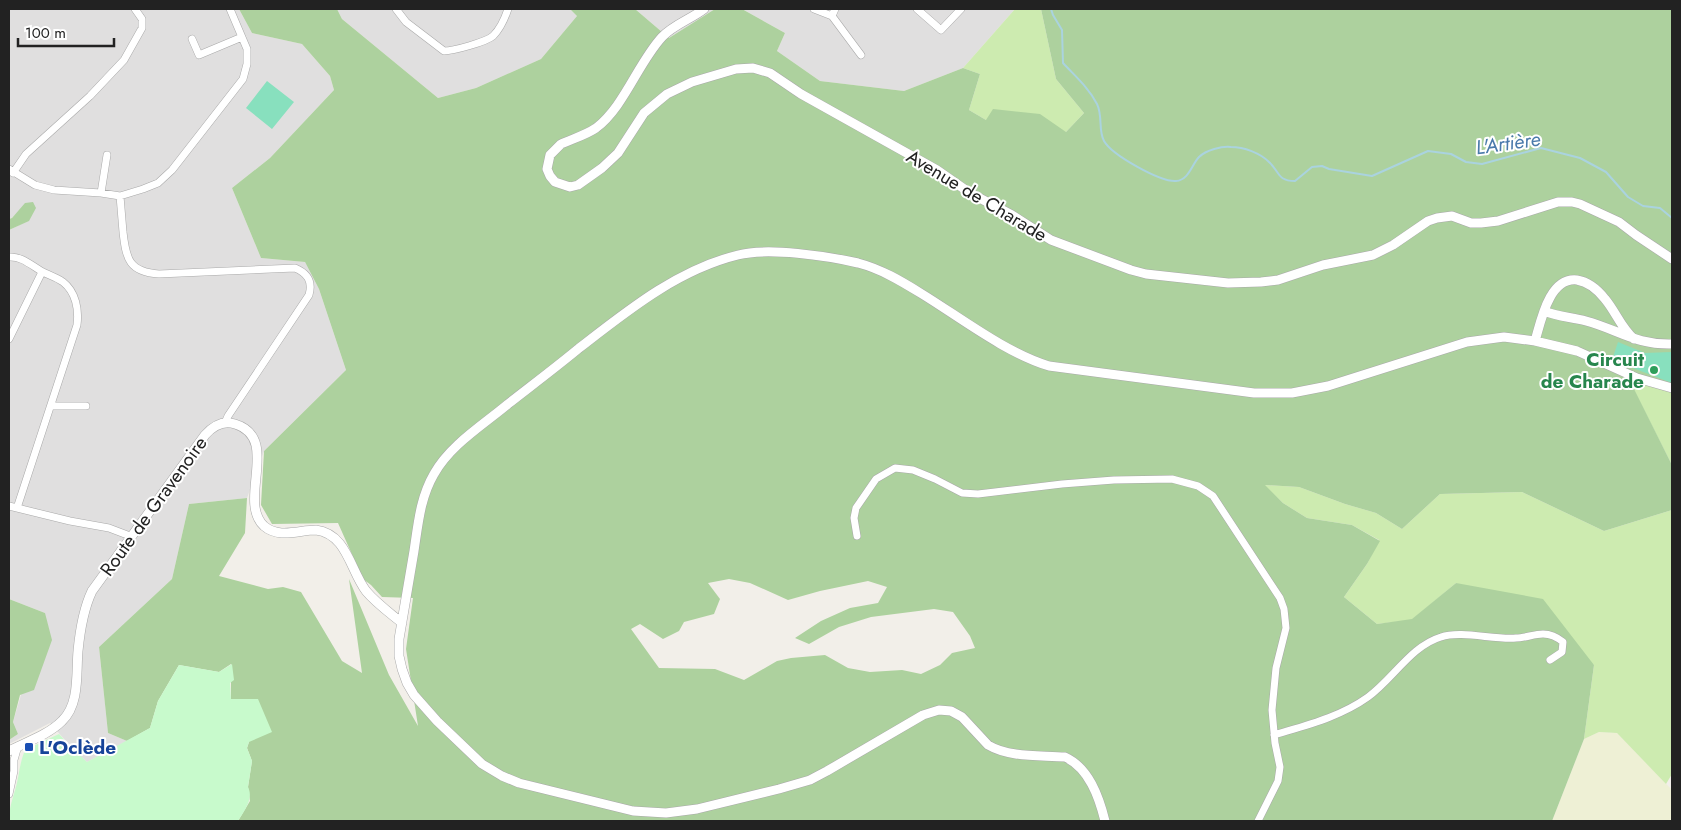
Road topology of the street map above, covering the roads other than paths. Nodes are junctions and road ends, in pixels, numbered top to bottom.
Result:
1 (135, 9) edge
2 (230, 9) edge
3 (396, 9) edge
4 (508, 9) edge
5 (704, 9) edge
6 (814, 9) edge
7 (917, 9) edge
8 (961, 9) edge
9 (833, 12) edge
10 (242, 37) junction
11 (192, 39) dead end
12 (861, 55) dead end
13 (106, 155) dead end
14 (11, 171) edge
15 (101, 193) junction
16 (120, 196) junction
17 (9, 257) edge
18 (1672, 259) edge
19 (42, 272) junction
20 (1544, 312) junction
21 (9, 339) edge
22 (1634, 339) junction
23 (1535, 341) junction
24 (1672, 344) edge
25 (1672, 388) edge
26 (51, 406) junction
27 (86, 406) dead end
28 (225, 423) junction
29 (9, 506) edge
30 (17, 508) junction
31 (130, 536) junction
32 (857, 536) dead end
33 (402, 622) junction
34 (1550, 660) dead end
35 (1274, 735) junction
36 (18, 746) junction
37 (9, 751) edge
38 (9, 768) edge
39 (13, 777) junction
40 (9, 794) edge
41 (1105, 821) edge
42 (1258, 821) edge

1 - 14 street
2 - 10 street
3 - 4 street
5 - 18 street, Avenue de Charade
6 - 9 street
7 - 8 street
9 - 12 street
10 - 11 street
10 - 16 street
13 - 15 street
14 - 15 street
15 - 16 street
16 - 28 street
17 - 19 street
19 - 21 street
19 - 26 street
20 - 22 street
20 - 22 street
20 - 23 street
22 - 24 street
23 - 25 street
23 - 33 street
26 - 27 street
26 - 30 street
28 - 31 street, Route de Gravenoire
28 - 33 street, Route de Gravenoire
29 - 30 street
30 - 31 street
31 - 36 street, Route de Gravenoire
32 - 35 street
33 - 41 street
34 - 35 street
35 - 42 street
36 - 37 street, Route de Gravenoire
36 - 39 street
38 - 39 street
39 - 40 street

